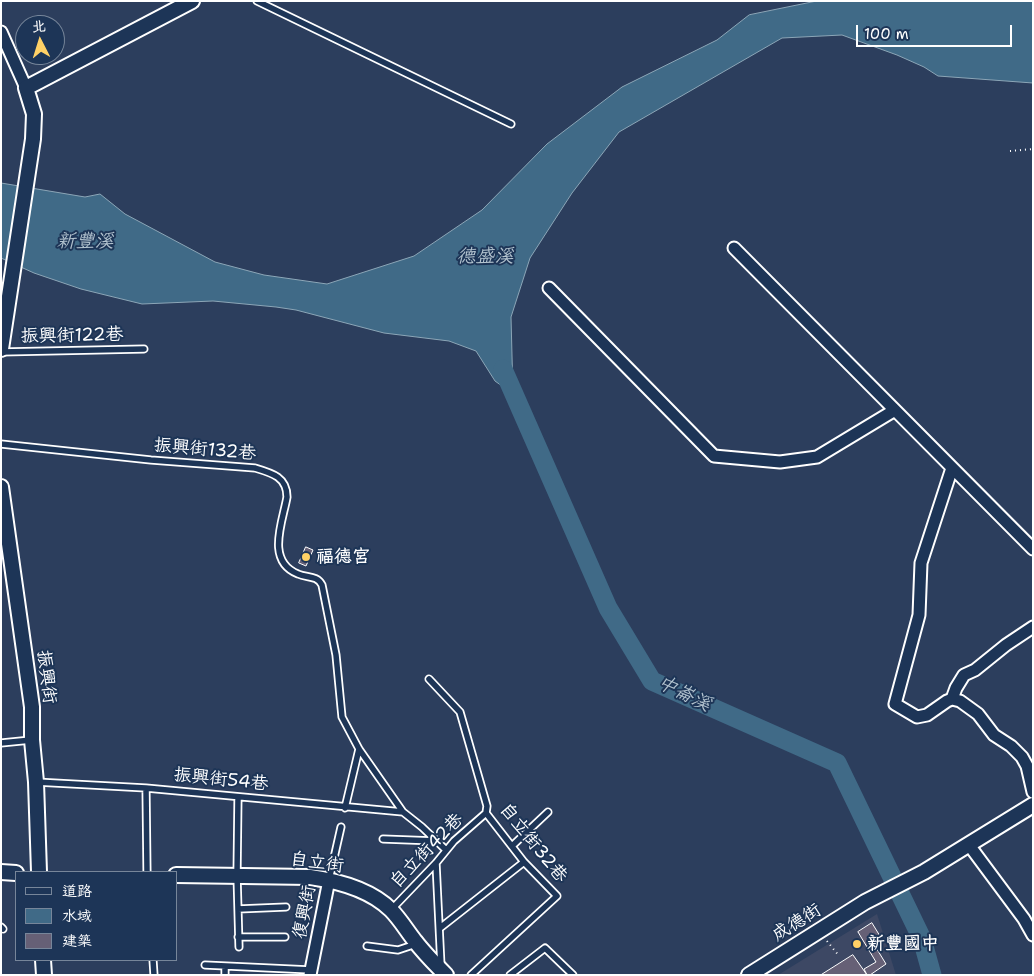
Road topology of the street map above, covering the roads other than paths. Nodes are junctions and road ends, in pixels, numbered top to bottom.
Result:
1 (192, 1) edge
2 (257, 1) edge
3 (1, 32) edge
4 (26, 88) junction
5 (511, 124) dead end
6 (734, 248) dead end
7 (549, 288) dead end
8 (4, 313) edge
9 (144, 350) dead end
10 (1, 351) edge
11 (895, 410) junction
12 (1, 444) edge
13 (952, 468) junction
14 (1, 487) edge
15 (1033, 549) edge
16 (1033, 627) edge
17 (429, 679) dead end
18 (952, 699) junction
19 (32, 740) junction
20 (1, 743) edge
21 (359, 749) junction
22 (36, 782) junction
23 (146, 788) junction
24 (1033, 792) edge
25 (238, 797) junction
26 (1033, 805) edge
27 (345, 808) junction
28 (403, 812) junction
29 (548, 812) dead end
30 (486, 814) junction
31 (341, 827) dead end
32 (383, 839) dead end
33 (436, 841) junction
34 (512, 846) junction
35 (969, 846) junction
36 (446, 850) junction
37 (524, 862) junction
38 (436, 863) junction
39 (39, 871) edge
40 (147, 871) edge
41 (1, 872) edge
42 (15, 873) edge
43 (178, 875) edge
44 (237, 875) junction
45 (329, 880) junction
46 (286, 908) dead end
47 (238, 909) junction
48 (391, 910) junction
49 (440, 928) junction
50 (1033, 935) edge
51 (238, 937) junction
52 (286, 937) dead end
53 (417, 944) junction
54 (367, 946) dead end
55 (239, 948) dead end
56 (44, 961) edge
57 (153, 961) edge
58 (205, 965) dead end
59 (224, 966) junction
60 (311, 972) edge
61 (444, 972) edge
62 (44, 975) edge
63 (154, 975) edge
64 (225, 975) edge
65 (471, 975) edge
66 (510, 975) edge
67 (572, 975) edge
68 (749, 975) edge

1 - 4 street
2 - 5 lane
3 - 4 street
4 - 8 street
6 - 11 street
7 - 11 street
8 - 10 street
9 - 10 lane, 振興街122巷
11 - 13 street
12 - 21 lane, 振興街132巷
13 - 15 street
13 - 18 street
14 - 19 street, 振興街
16 - 18 street
17 - 30 lane, 自立街32巷
18 - 24 street
19 - 20 lane
19 - 22 street, 振興街
21 - 27 lane
21 - 28 lane
22 - 23 lane, 振興街54巷
22 - 39 street, 振興街
23 - 25 lane, 振興街54巷
23 - 40 lane
25 - 27 lane, 振興街54巷
25 - 44 lane
26 - 35 street
27 - 28 lane, 振興街54巷
28 - 33 lane
29 - 34 lane
30 - 34 lane, 自立街32巷
30 - 36 lane, 自立街42巷
31 - 45 lane, 復興街
32 - 33 lane
33 - 36 lane
34 - 37 lane, 自立街32巷
35 - 50 street
35 - 68 street, 成德街
36 - 38 lane, 自立街42巷
37 - 49 lane
37 - 65 lane, 自立街32巷
38 - 48 lane, 自立街42巷
38 - 49 lane
41 - 42 street
43 - 44 street, 自立街
44 - 45 street, 自立街
44 - 47 lane
45 - 48 street, 自立街
45 - 60 street, 復興街
46 - 47 lane
47 - 51 lane
48 - 53 street, 自立街
49 - 61 lane
51 - 52 lane
51 - 55 lane
53 - 54 lane
53 - 61 street, 自立街
56 - 62 street
57 - 63 lane
58 - 59 lane
59 - 60 lane
59 - 64 lane
66 - 67 lane

